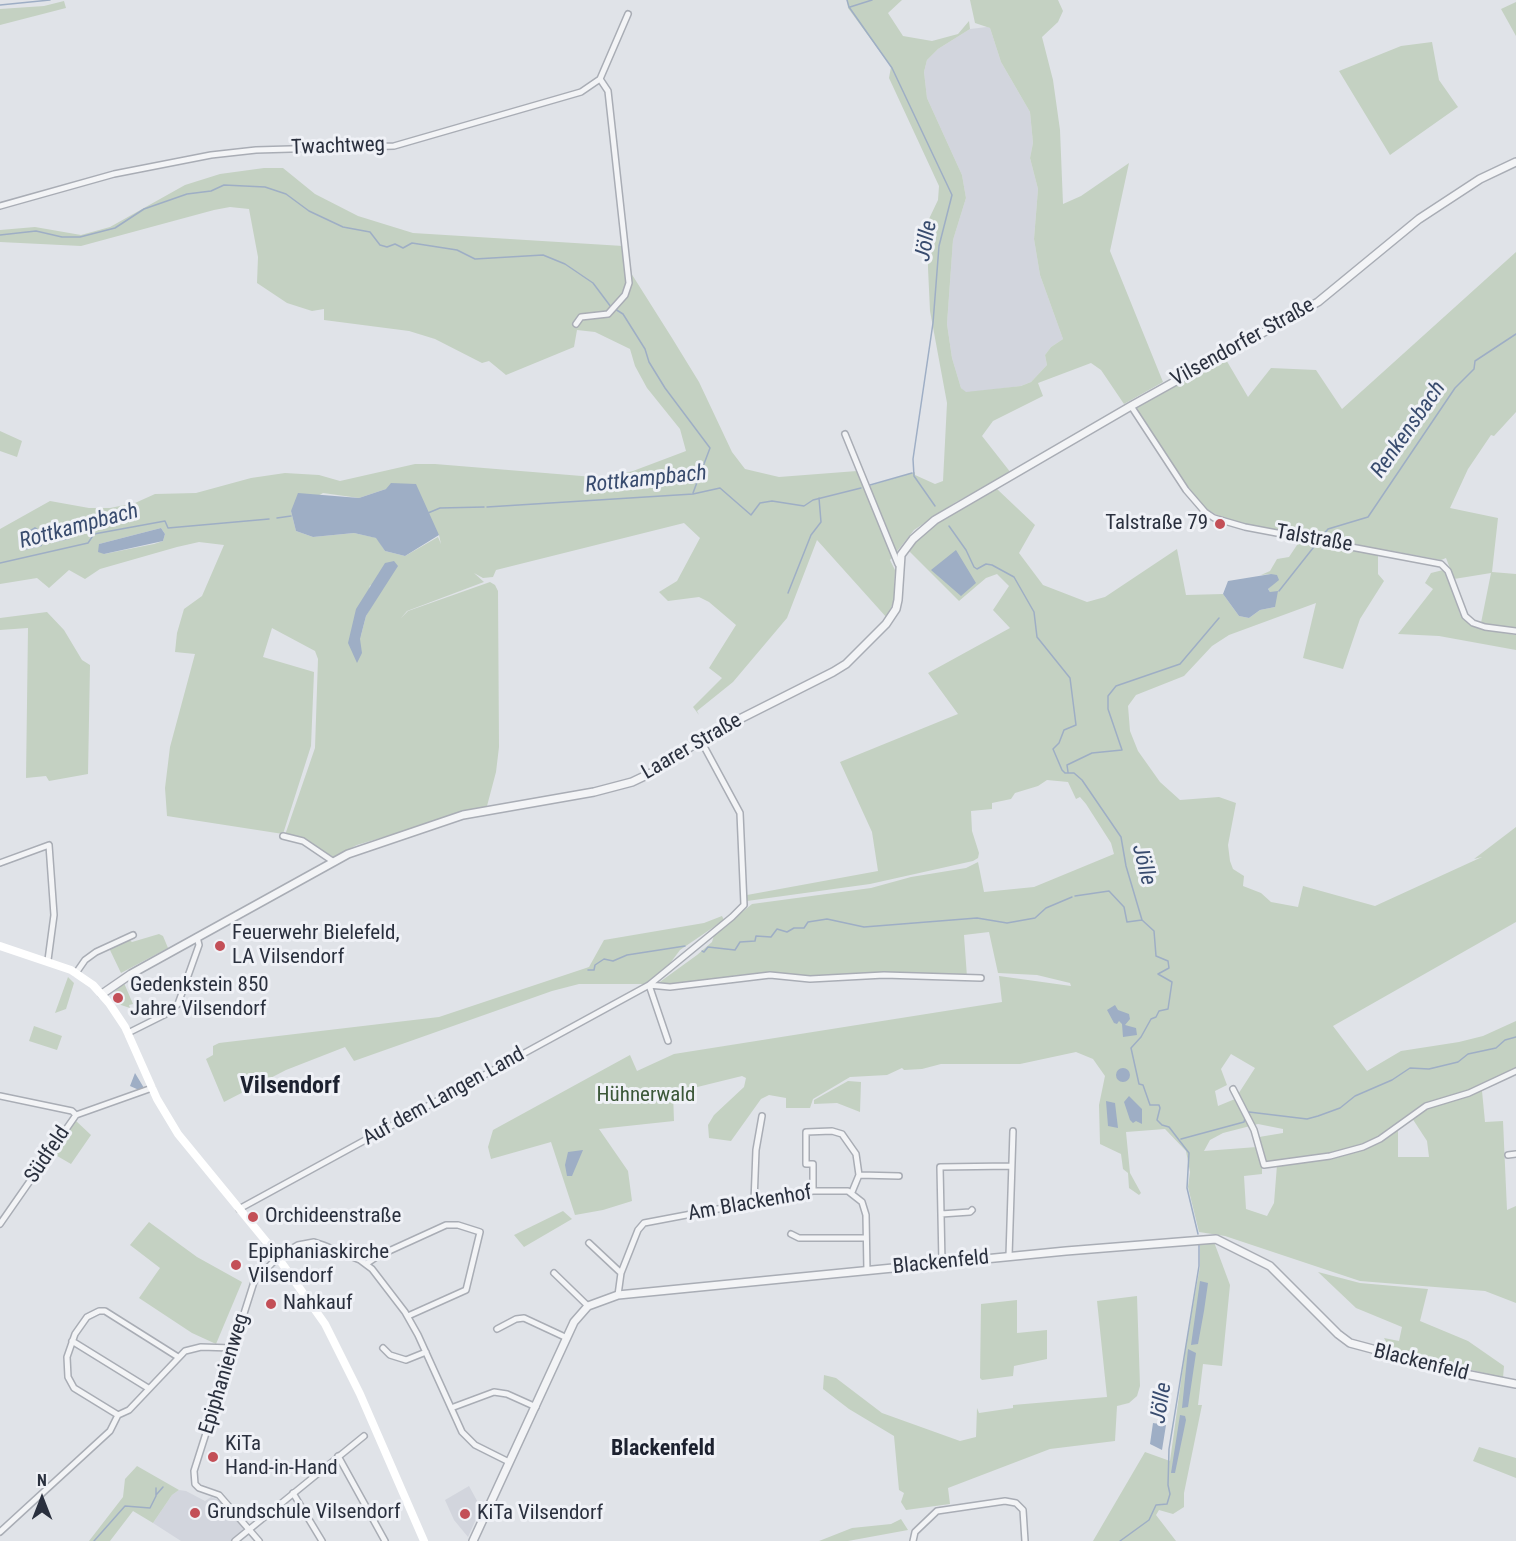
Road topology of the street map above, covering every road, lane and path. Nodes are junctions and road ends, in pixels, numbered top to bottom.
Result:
1 (628, 14) dead end
2 (600, 79) junction
3 (1516, 162) edge
4 (0, 206) edge
5 (576, 324) dead end
6 (1131, 406) junction
7 (845, 434) dead end
8 (958, 507) joint
9 (898, 564) junction
10 (1516, 632) edge
11 (700, 739) junction
12 (283, 836) dead end
13 (0, 862) edge
14 (334, 862) junction
15 (133, 935) dead end
16 (197, 937) junction
17 (0, 946) edge
18 (48, 960) junction
19 (76, 973) junction
20 (981, 978) dead end
21 (649, 985) junction
22 (102, 994) junction
23 (128, 1033) junction
24 (668, 1041) dead end
25 (1516, 1071) edge
26 (152, 1088) junction
27 (1233, 1089) dead end
28 (0, 1096) edge
29 (76, 1115) junction
30 (762, 1116) dead end
31 (1013, 1131) dead end
32 (1516, 1154) edge
33 (1508, 1155) dead end
34 (1011, 1166) junction
35 (859, 1176) junction
36 (898, 1176) dead end
37 (813, 1191) junction
38 (852, 1192) junction
39 (754, 1202) junction
40 (239, 1209) junction
41 (972, 1210) dead end
42 (941, 1214) junction
43 (0, 1224) edge
44 (792, 1234) dead end
45 (866, 1238) junction
46 (589, 1243) dead end
47 (1009, 1256) junction
48 (279, 1257) junction
49 (942, 1263) junction
50 (366, 1264) junction
51 (867, 1270) junction
52 (554, 1273) dead end
53 (621, 1273) junction
54 (618, 1294) junction
55 (588, 1306) junction
56 (408, 1316) junction
57 (497, 1329) dead end
58 (567, 1338) junction
59 (72, 1341) junction
60 (232, 1348) junction
61 (383, 1348) dead end
62 (426, 1352) junction
63 (178, 1357) junction
64 (1516, 1384) edge
65 (148, 1388) junction
66 (536, 1407) junction
67 (451, 1408) junction
68 (118, 1415) junction
69 (364, 1436) dead end
70 (338, 1456) junction
71 (509, 1462) junction
72 (293, 1493) junction
73 (249, 1528) junction
74 (0, 1532) edge
75 (235, 1541) edge
76 (259, 1541) edge
77 (322, 1541) edge
78 (385, 1541) edge
79 (424, 1541) edge
80 (472, 1541) edge
81 (914, 1541) edge
82 (1025, 1541) edge

1 - 2 street
2 - 4 street, Twachtweg
2 - 5 street
3 - 6 street, Vilsendorfer Straße
6 - 8 street, Vilsendorfer Straße
6 - 10 street, Talstraße
7 - 9 street
8 - 9 street, Laarer Straße
9 - 11 street, Laarer Straße
11 - 14 street, Laarer Straße
11 - 21 street, Auf dem Langen Land
12 - 14 street
13 - 18 street
14 - 16 street, Laarer Straße
15 - 19 street
16 - 22 street, Laarer Straße
16 - 23 street
17 - 18 main road
18 - 19 main road
19 - 22 main road
20 - 21 street
21 - 24 street
21 - 40 street, Auf dem Langen Land
22 - 23 main road
23 - 26 main road
25 - 27 street
26 - 29 street, Südfeld
26 - 40 main road
28 - 29 street, Südfeld
29 - 43 street, Südfeld
30 - 39 street
31 - 34 street
32 - 33 street
34 - 42 street
34 - 47 street
35 - 36 street
35 - 37 street
35 - 38 street
37 - 38 street, Am Blackenhof
37 - 39 street, Am Blackenhof
38 - 45 street
39 - 53 street, Am Blackenhof
40 - 48 main road
41 - 42 street
42 - 49 street
44 - 45 street
45 - 51 street
46 - 53 street
47 - 49 street, Blackenfeld
47 - 64 street, Blackenfeld
48 - 50 street
48 - 60 street, Epiphanienweg
48 - 79 main road
49 - 51 street, Blackenfeld
50 - 56 street
50 - 56 street
51 - 54 street, Blackenfeld
52 - 55 street
53 - 54 street, Am Blackenhof
54 - 55 street, Blackenfeld
55 - 58 street
56 - 62 street
57 - 58 street
58 - 66 street
59 - 63 street
59 - 65 street
59 - 68 street
60 - 63 street
60 - 73 street, Epiphanienweg
61 - 62 street
62 - 67 street
63 - 65 street
65 - 68 street
66 - 67 street
66 - 71 street
67 - 71 street
68 - 74 street
69 - 70 street
70 - 72 street
70 - 78 street
71 - 80 street
72 - 73 street
72 - 77 street
73 - 75 street
73 - 76 street, Epiphanienweg
81 - 82 street

